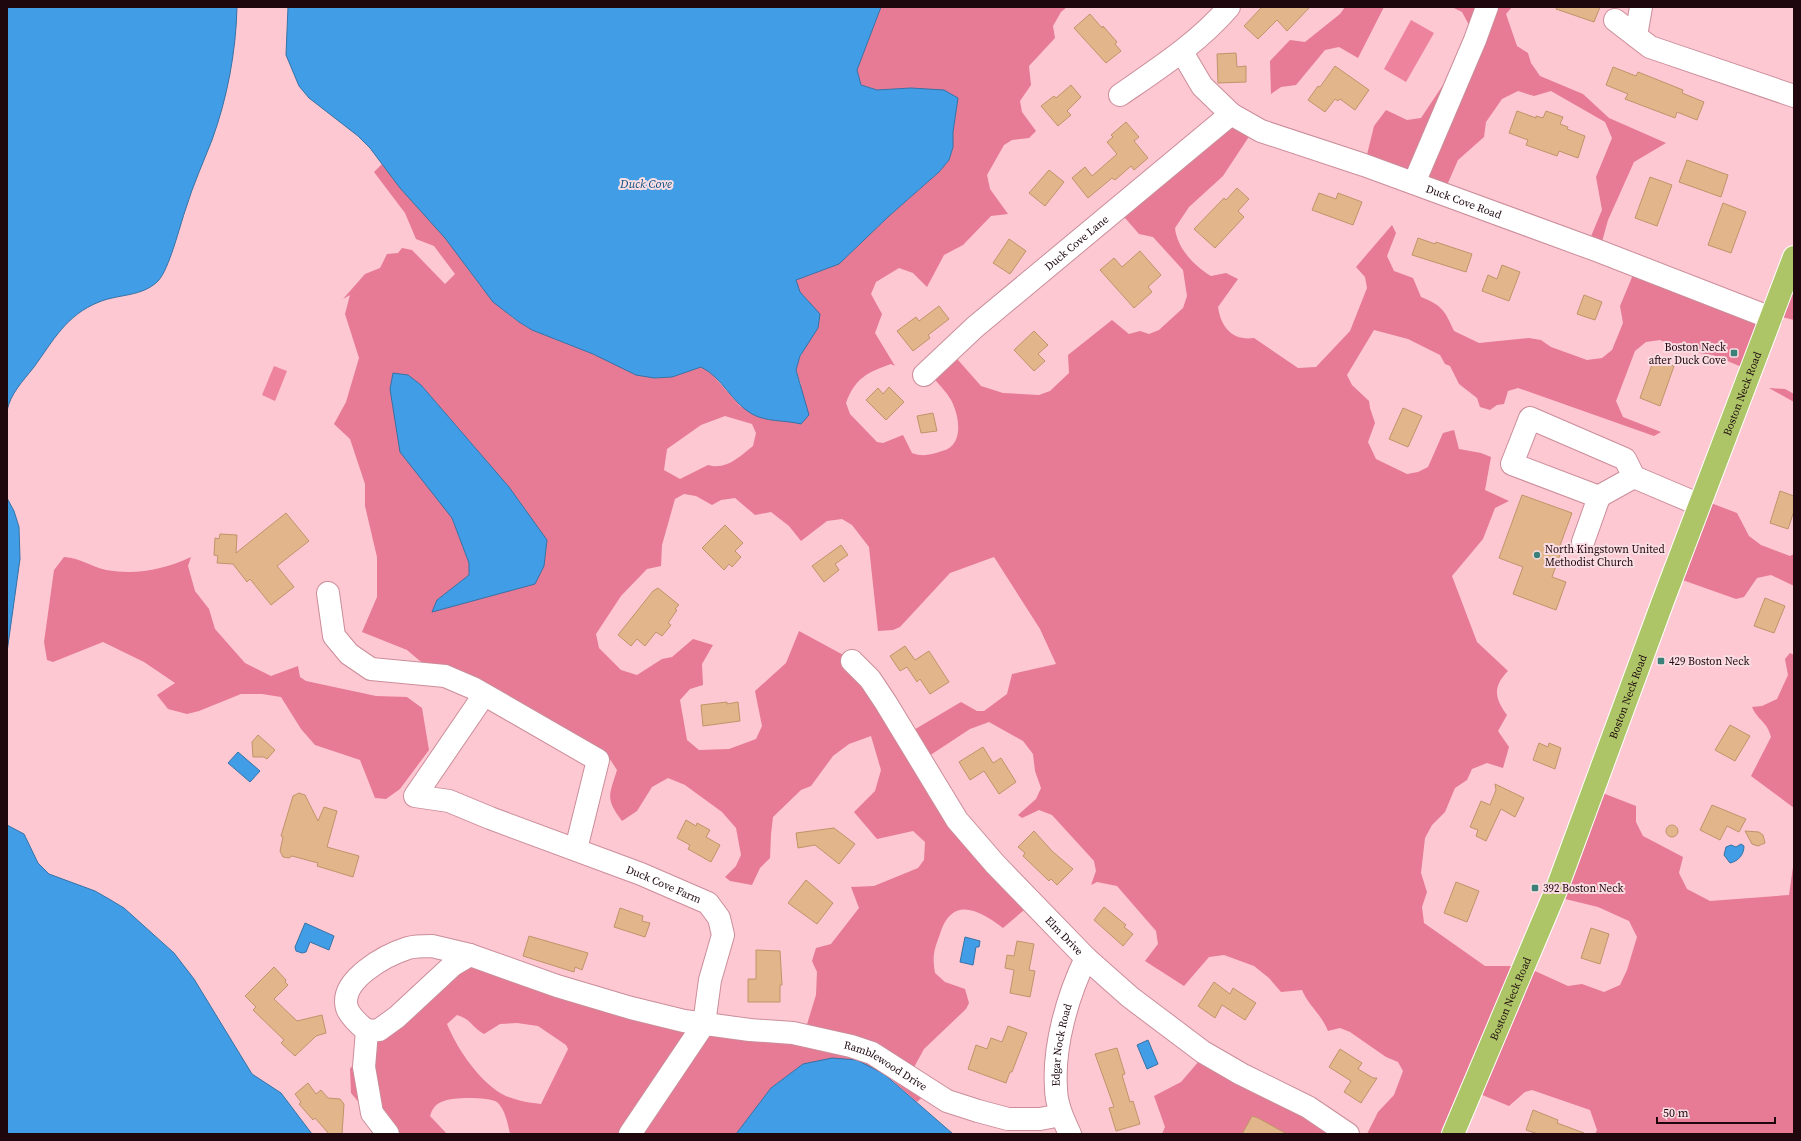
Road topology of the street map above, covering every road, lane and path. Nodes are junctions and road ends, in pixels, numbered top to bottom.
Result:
1 (1229, 7) edge
2 (1487, 7) edge
3 (1641, 7) edge
4 (1615, 20) dead end
5 (1636, 36) junction
6 (1182, 52) junction
7 (1120, 95) dead end
8 (1794, 96) edge
9 (1232, 114) junction
10 (1414, 183) junction
11 (1794, 257) edge
12 (1771, 318) junction
13 (924, 375) dead end
14 (1634, 477) junction
15 (1598, 497) junction
16 (1700, 505) junction
17 (1583, 542) dead end
18 (328, 593) dead end
19 (852, 661) dead end
20 (484, 695) junction
21 (571, 848) junction
22 (470, 955) junction
23 (1086, 958) junction
24 (704, 1024) junction
25 (367, 1031) junction
26 (1065, 1125) edge
27 (388, 1134) edge
28 (630, 1134) edge
29 (1348, 1134) edge
30 (1453, 1134) edge

1 - 6 street
2 - 10 street
3 - 5 street
4 - 5 street
5 - 8 street
6 - 7 street
6 - 9 street, Duck Cove Road
9 - 10 street, Duck Cove Road
9 - 13 street, Duck Cove Lane
10 - 12 street, Duck Cove Road
11 - 12 main road, Boston Neck Road
12 - 16 main road, Boston Neck Road
14 - 15 street
14 - 15 street
14 - 16 street
15 - 17 street
16 - 30 main road, Boston Neck Road
18 - 20 street
19 - 23 street, Elm Drive
20 - 21 street
20 - 21 street, Duck Cove Farm
21 - 24 street, Duck Cove Farm
22 - 24 street, Ramblewood Drive
22 - 25 street
22 - 25 street, Ramblewood Drive
23 - 26 street, Edgar Nock Road
23 - 29 street, Elm Drive
24 - 26 street, Ramblewood Drive
24 - 28 street
25 - 27 street

